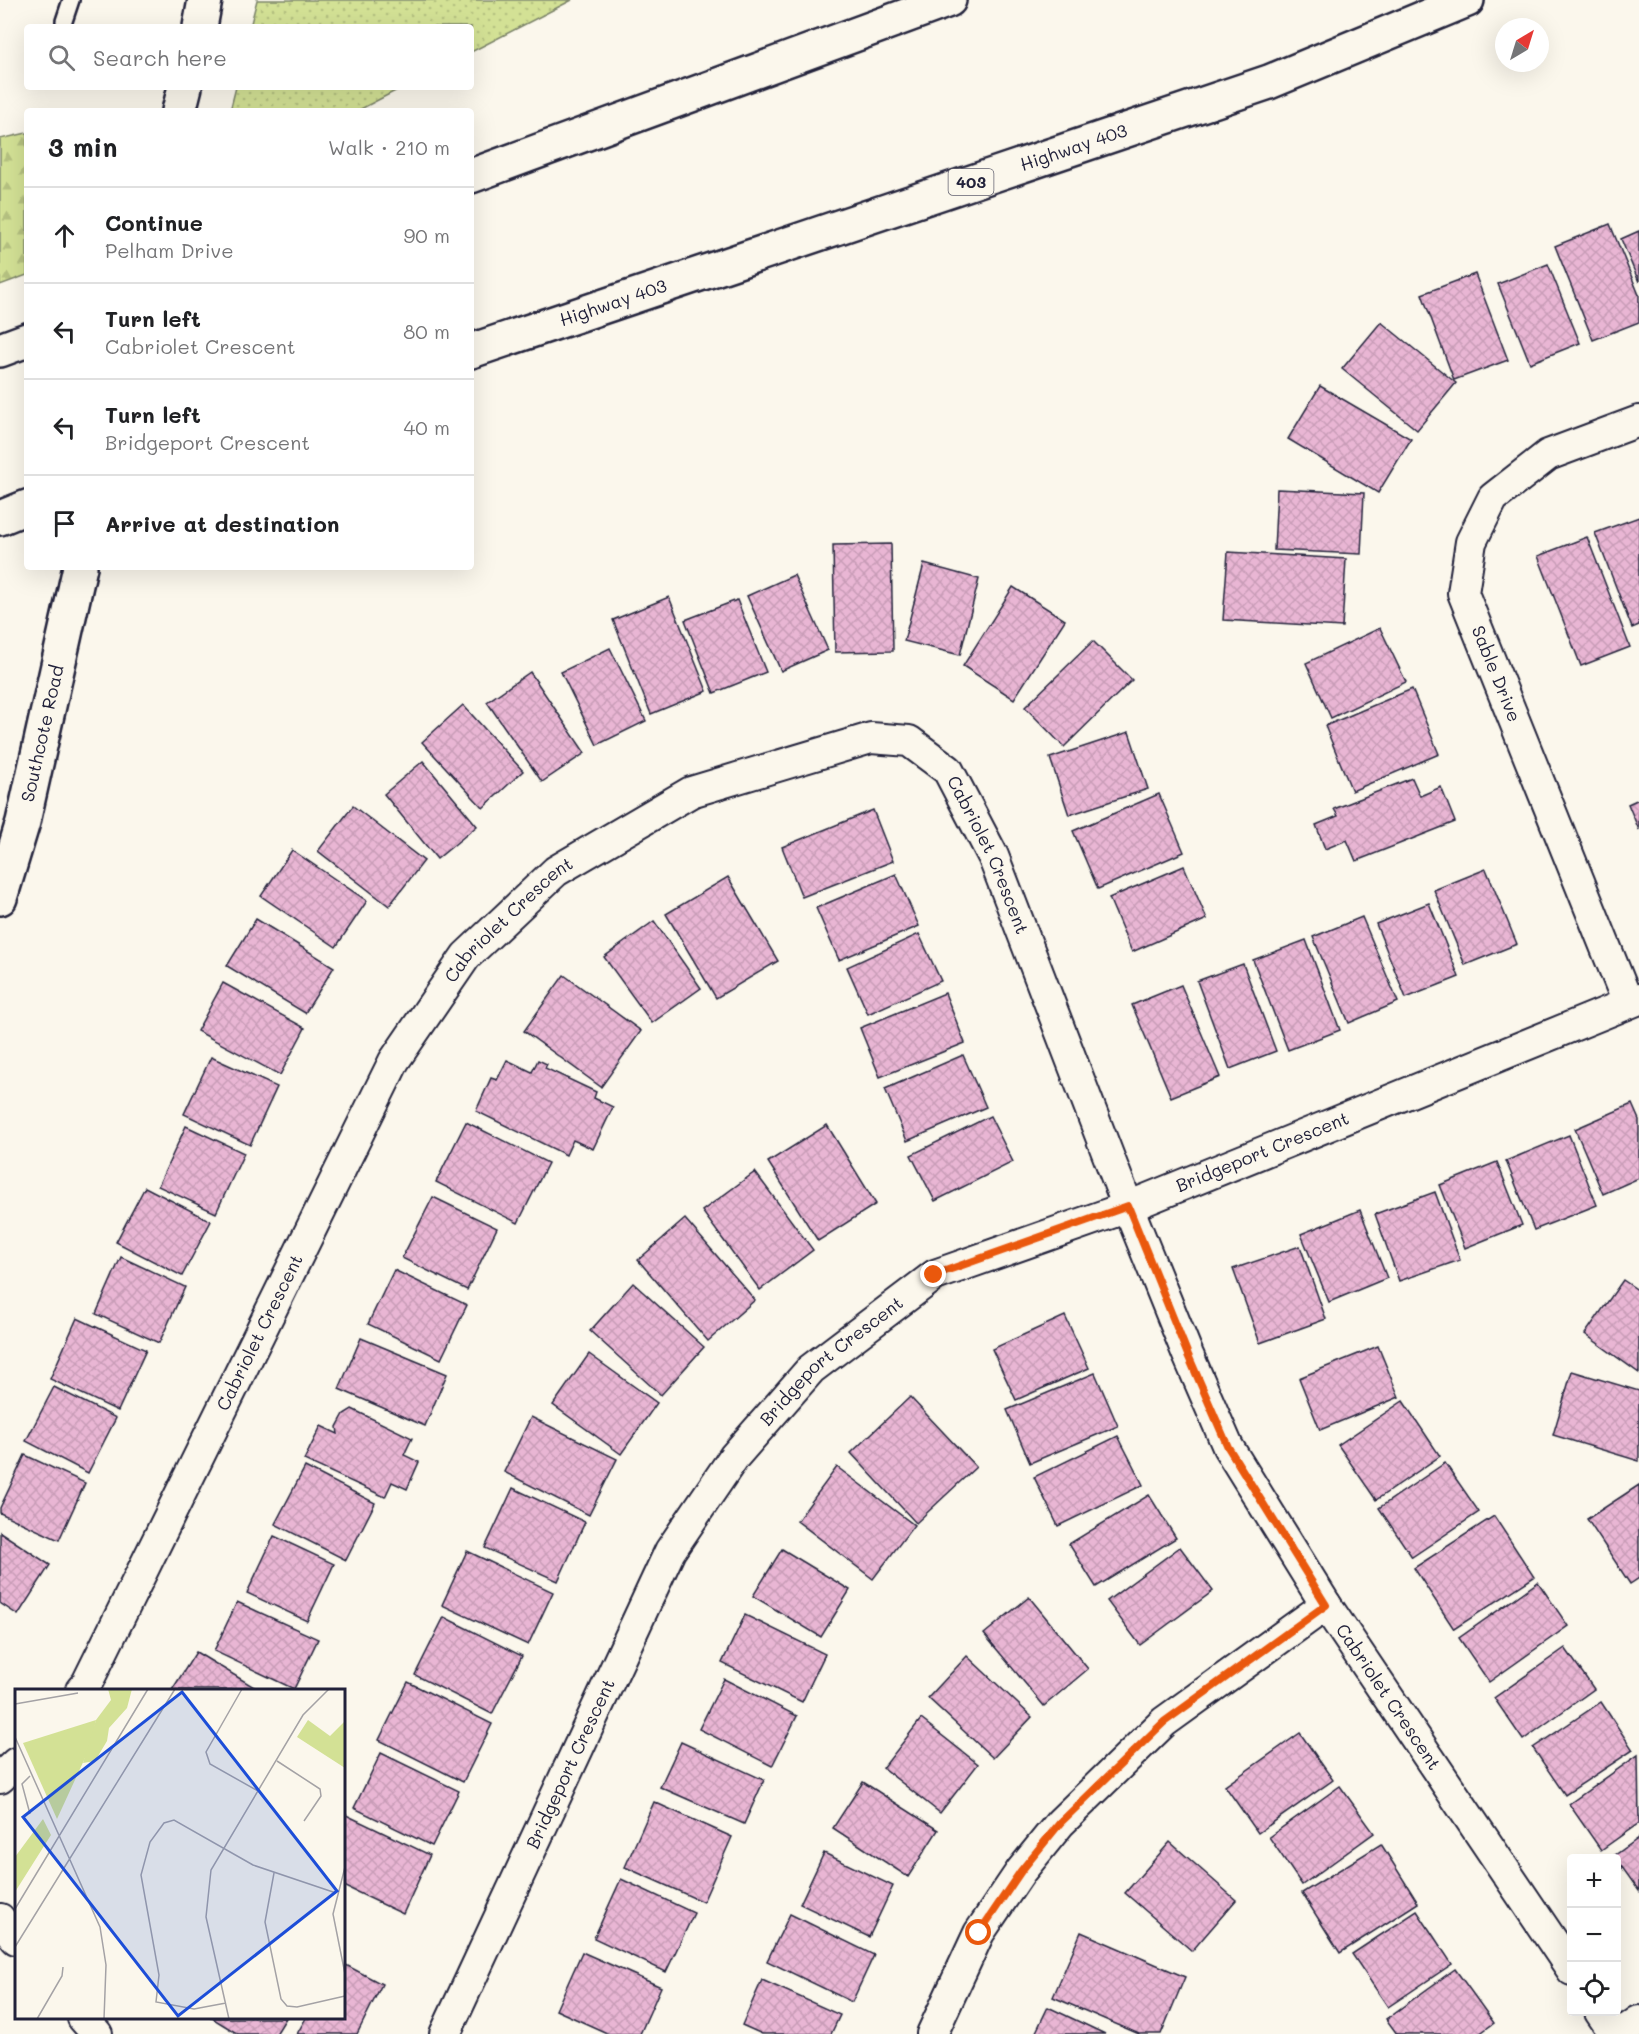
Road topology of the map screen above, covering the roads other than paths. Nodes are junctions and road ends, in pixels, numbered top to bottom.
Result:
1 (71, 0) edge
2 (205, 0) edge
3 (949, 0) edge
4 (1467, 0) edge
5 (64, 21) dead end
6 (201, 24) edge
7 (184, 90) edge
8 (180, 108) edge
9 (474, 175) edge
10 (24, 341) edge
11 (0, 350) edge
12 (474, 350) edge
13 (1639, 421) edge
14 (24, 508) edge
15 (0, 518) edge
16 (79, 570) edge
17 (0, 898) edge
18 (1633, 1001) edge
19 (1128, 1206) junction
20 (1326, 1605) junction
21 (82, 1689) edge
22 (15, 1764) edge
23 (0, 1778) edge
24 (0, 1919) edge
25 (15, 1938) edge
26 (1567, 1963) edge
27 (1603, 2016) edge
28 (84, 2019) edge
29 (1639, 2021) edge
30 (97, 2034) edge
31 (445, 2034) edge
32 (932, 2034) edge
33 (1615, 2034) edge
34 (1621, 2034) edge

1 - 5 lane
2 - 6 main road
3 - 9 main road
4 - 12 main road, Highway 403 / 403
7 - 8 main road
10 - 11 main road
13 - 18 street, Sable Drive
14 - 15 main road
16 - 17 main road, Southcote Road
18 - 19 street, Bridgeport Crescent
19 - 20 street, Cabriolet Crescent
19 - 21 street, Cabriolet Crescent
19 - 31 street, Bridgeport Crescent
20 - 26 street, Cabriolet Crescent
20 - 32 street
22 - 23 street
24 - 25 street
27 - 33 street
28 - 30 street
29 - 34 street

